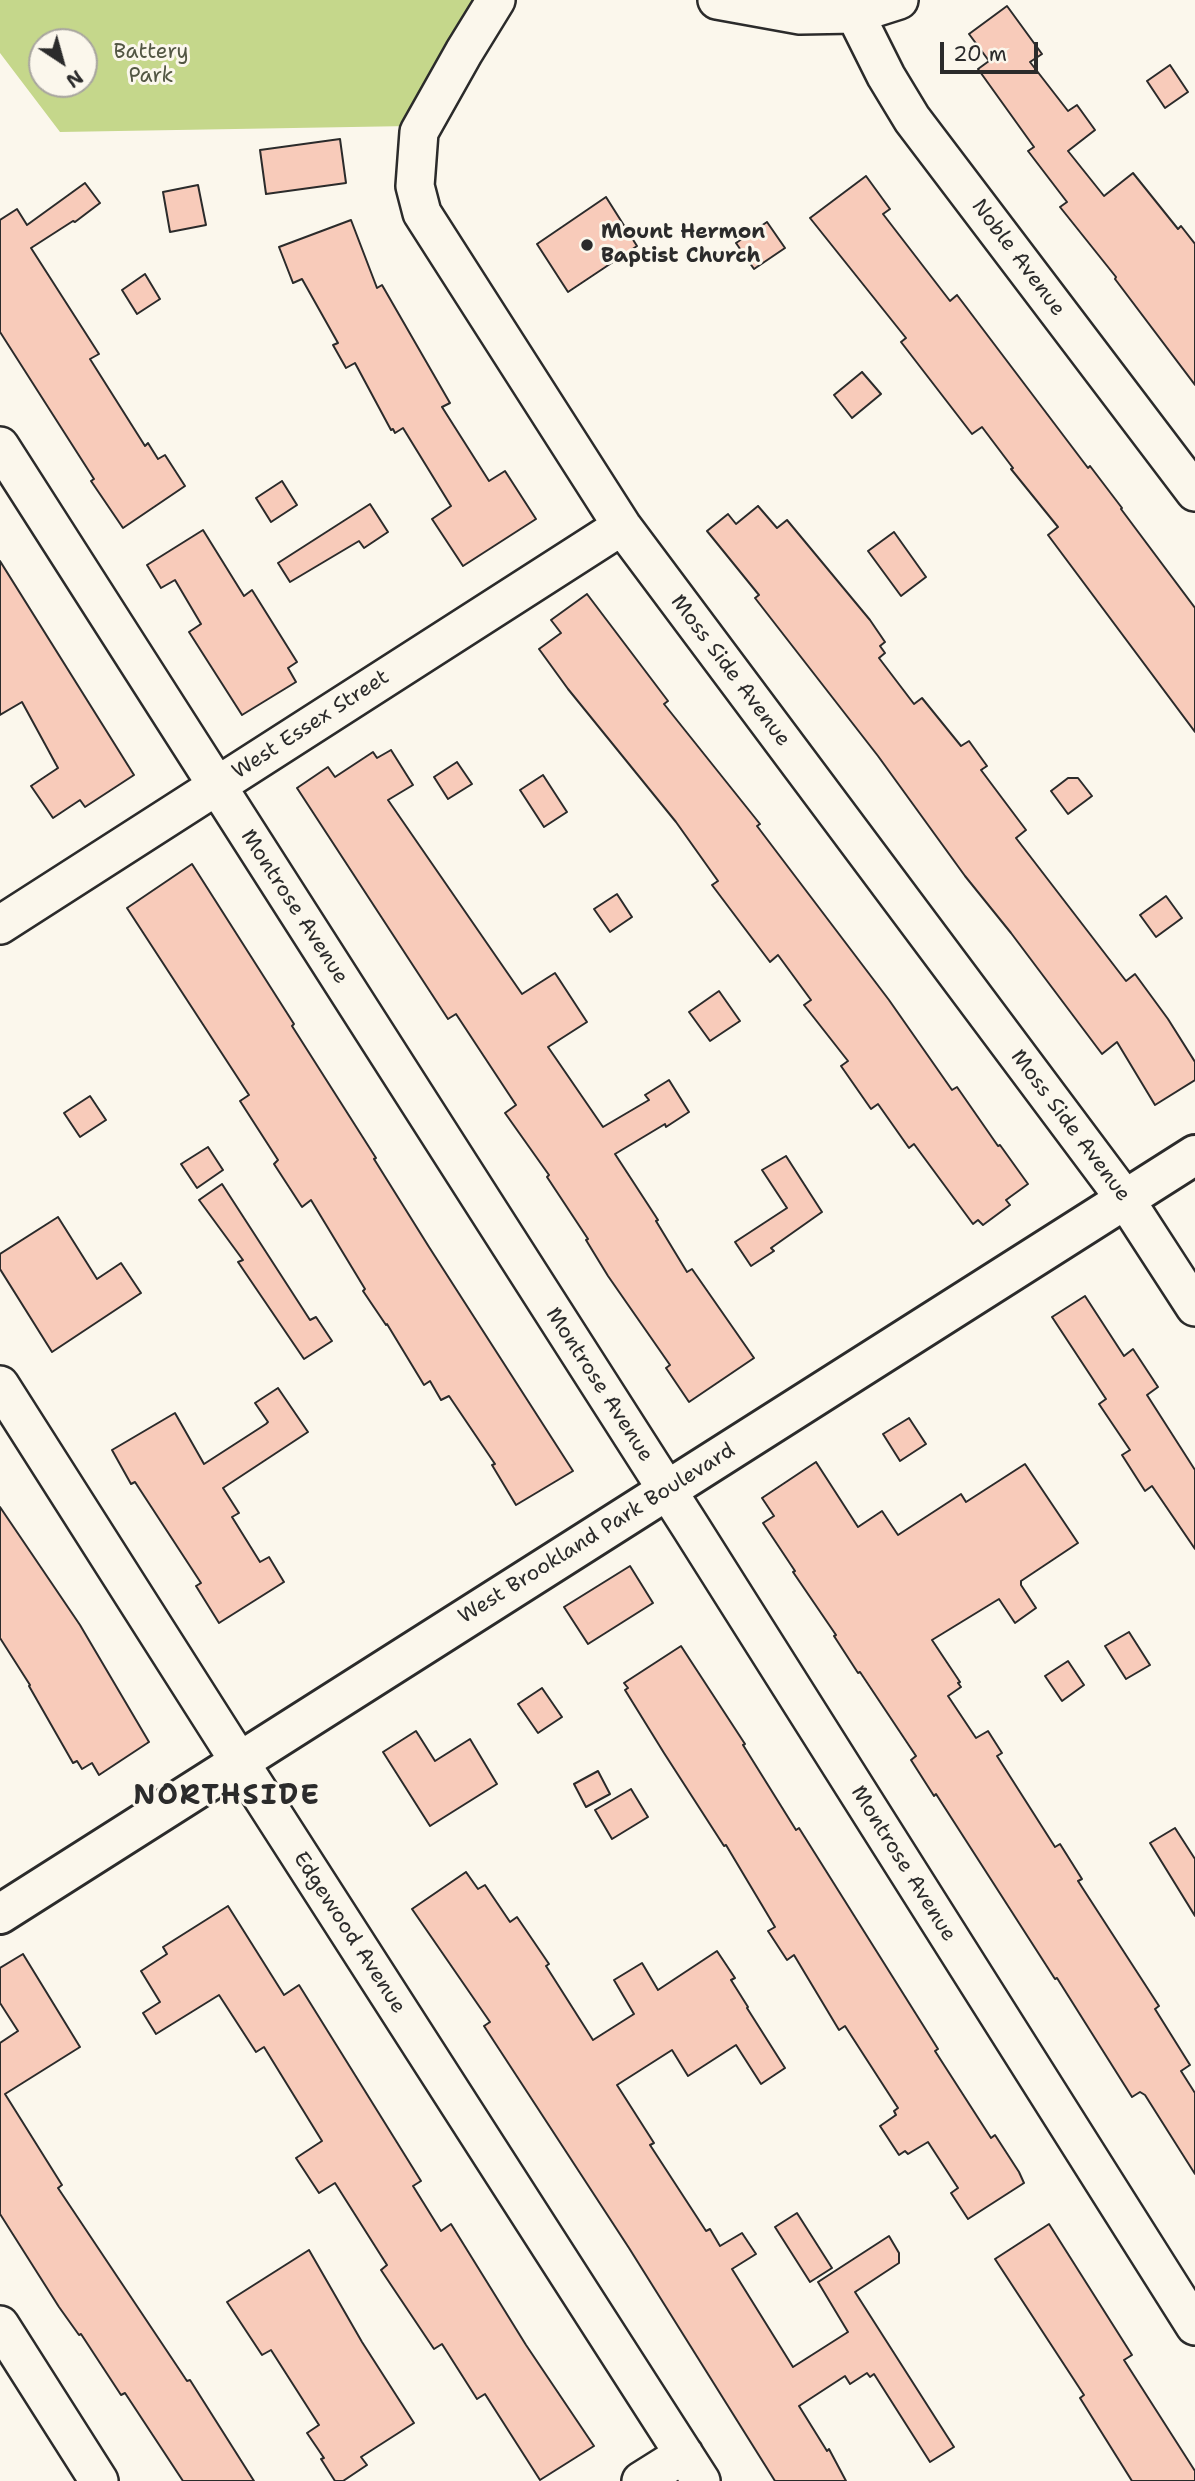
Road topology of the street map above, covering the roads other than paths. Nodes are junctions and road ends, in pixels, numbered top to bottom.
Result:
1 (496, 0) edge
2 (717, 0) edge
3 (900, 0) edge
4 (855, 14) junction
5 (0, 446) edge
6 (1195, 492) edge
7 (622, 526) junction
8 (216, 785) junction
9 (0, 925) edge
10 (1195, 1155) edge
11 (1125, 1199) junction
12 (1195, 1307) edge
13 (0, 1385) edge
14 (667, 1490) junction
15 (239, 1762) junction
16 (0, 1914) edge
17 (0, 2325) edge
18 (1195, 2326) edge
19 (692, 2468) edge
20 (99, 2481) edge
21 (641, 2481) edge

1 - 7 street, Moss Side Avenue
2 - 4 street
3 - 4 street
4 - 6 street, Noble Avenue
5 - 8 street, Montrose Avenue
7 - 8 street, West Essex Street
7 - 11 street, Moss Side Avenue
8 - 9 street, West Essex Street
8 - 14 street, Montrose Avenue
10 - 11 main road, West Brookland Park Boulevard
11 - 12 street, Moss Side Avenue
11 - 14 main road, West Brookland Park Boulevard
13 - 15 street, Edgewood Avenue
14 - 15 main road, West Brookland Park Boulevard
14 - 18 street, Montrose Avenue
15 - 16 main road, West Brookland Park Boulevard
15 - 19 street, Edgewood Avenue
17 - 20 street
19 - 21 street

